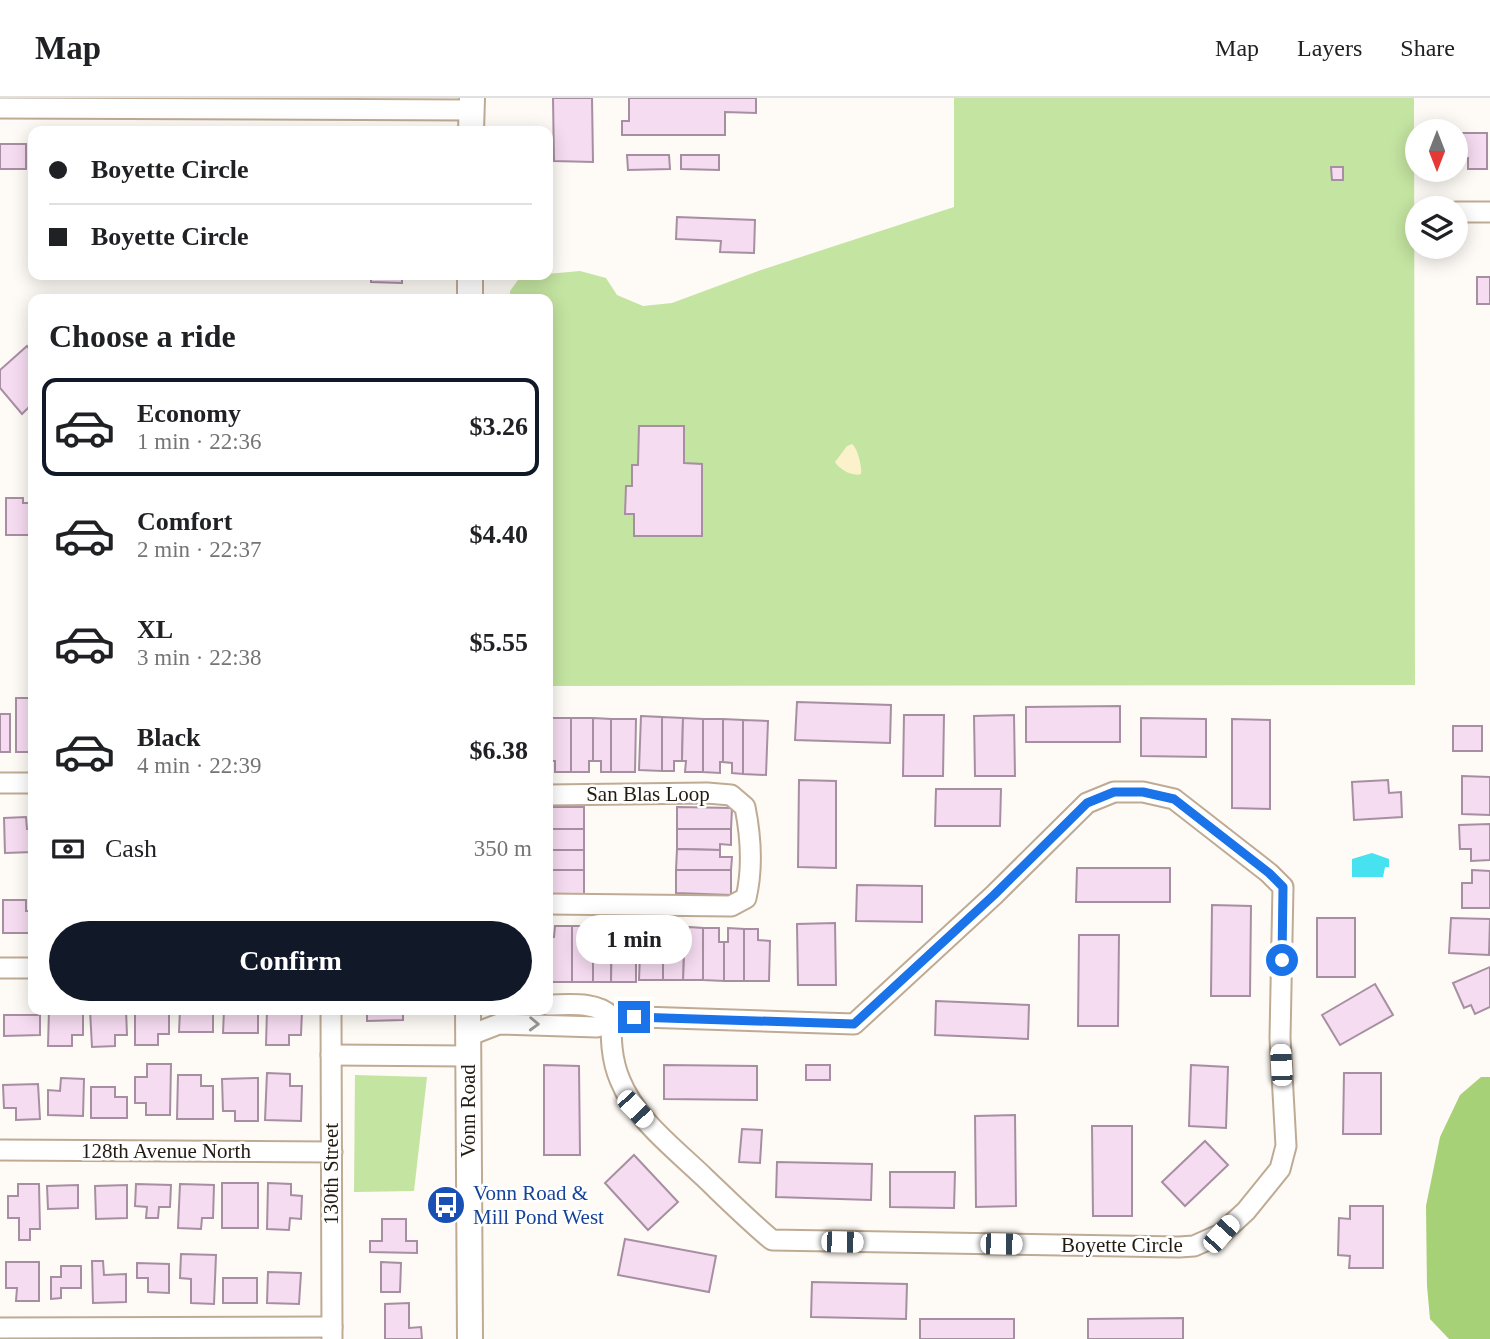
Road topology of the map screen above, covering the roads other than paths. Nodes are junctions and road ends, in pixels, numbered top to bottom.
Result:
1 (0, 108) edge
2 (471, 113) edge
3 (1468, 212) edge
4 (1490, 212) edge
5 (0, 783) edge
6 (28, 783) edge
7 (553, 795) edge
8 (553, 904) edge
9 (0, 968) edge
10 (28, 968) edge
11 (553, 1005) edge
12 (331, 1015) edge
13 (468, 1015) edge
14 (611, 1016) junction
15 (468, 1046) junction
16 (331, 1055) junction
17 (0, 1150) edge
18 (331, 1152) junction
19 (0, 1328) edge
20 (332, 1333) edge
21 (470, 1339) edge

1 - 2 street
3 - 4 street
5 - 6 street
7 - 8 street, San Blas Loop
9 - 10 street
11 - 14 street, Boyette Circle
12 - 16 street, 130th Street
13 - 15 street, Vonn Road
14 - 14 street, Boyette Circle
15 -> 14 street, Boyette Circle
15 - 16 street
15 - 21 street, Vonn Road
16 - 18 street, 130th Street
17 - 18 street, 128th Avenue North
18 - 20 street, 130th Street
19 - 20 street

